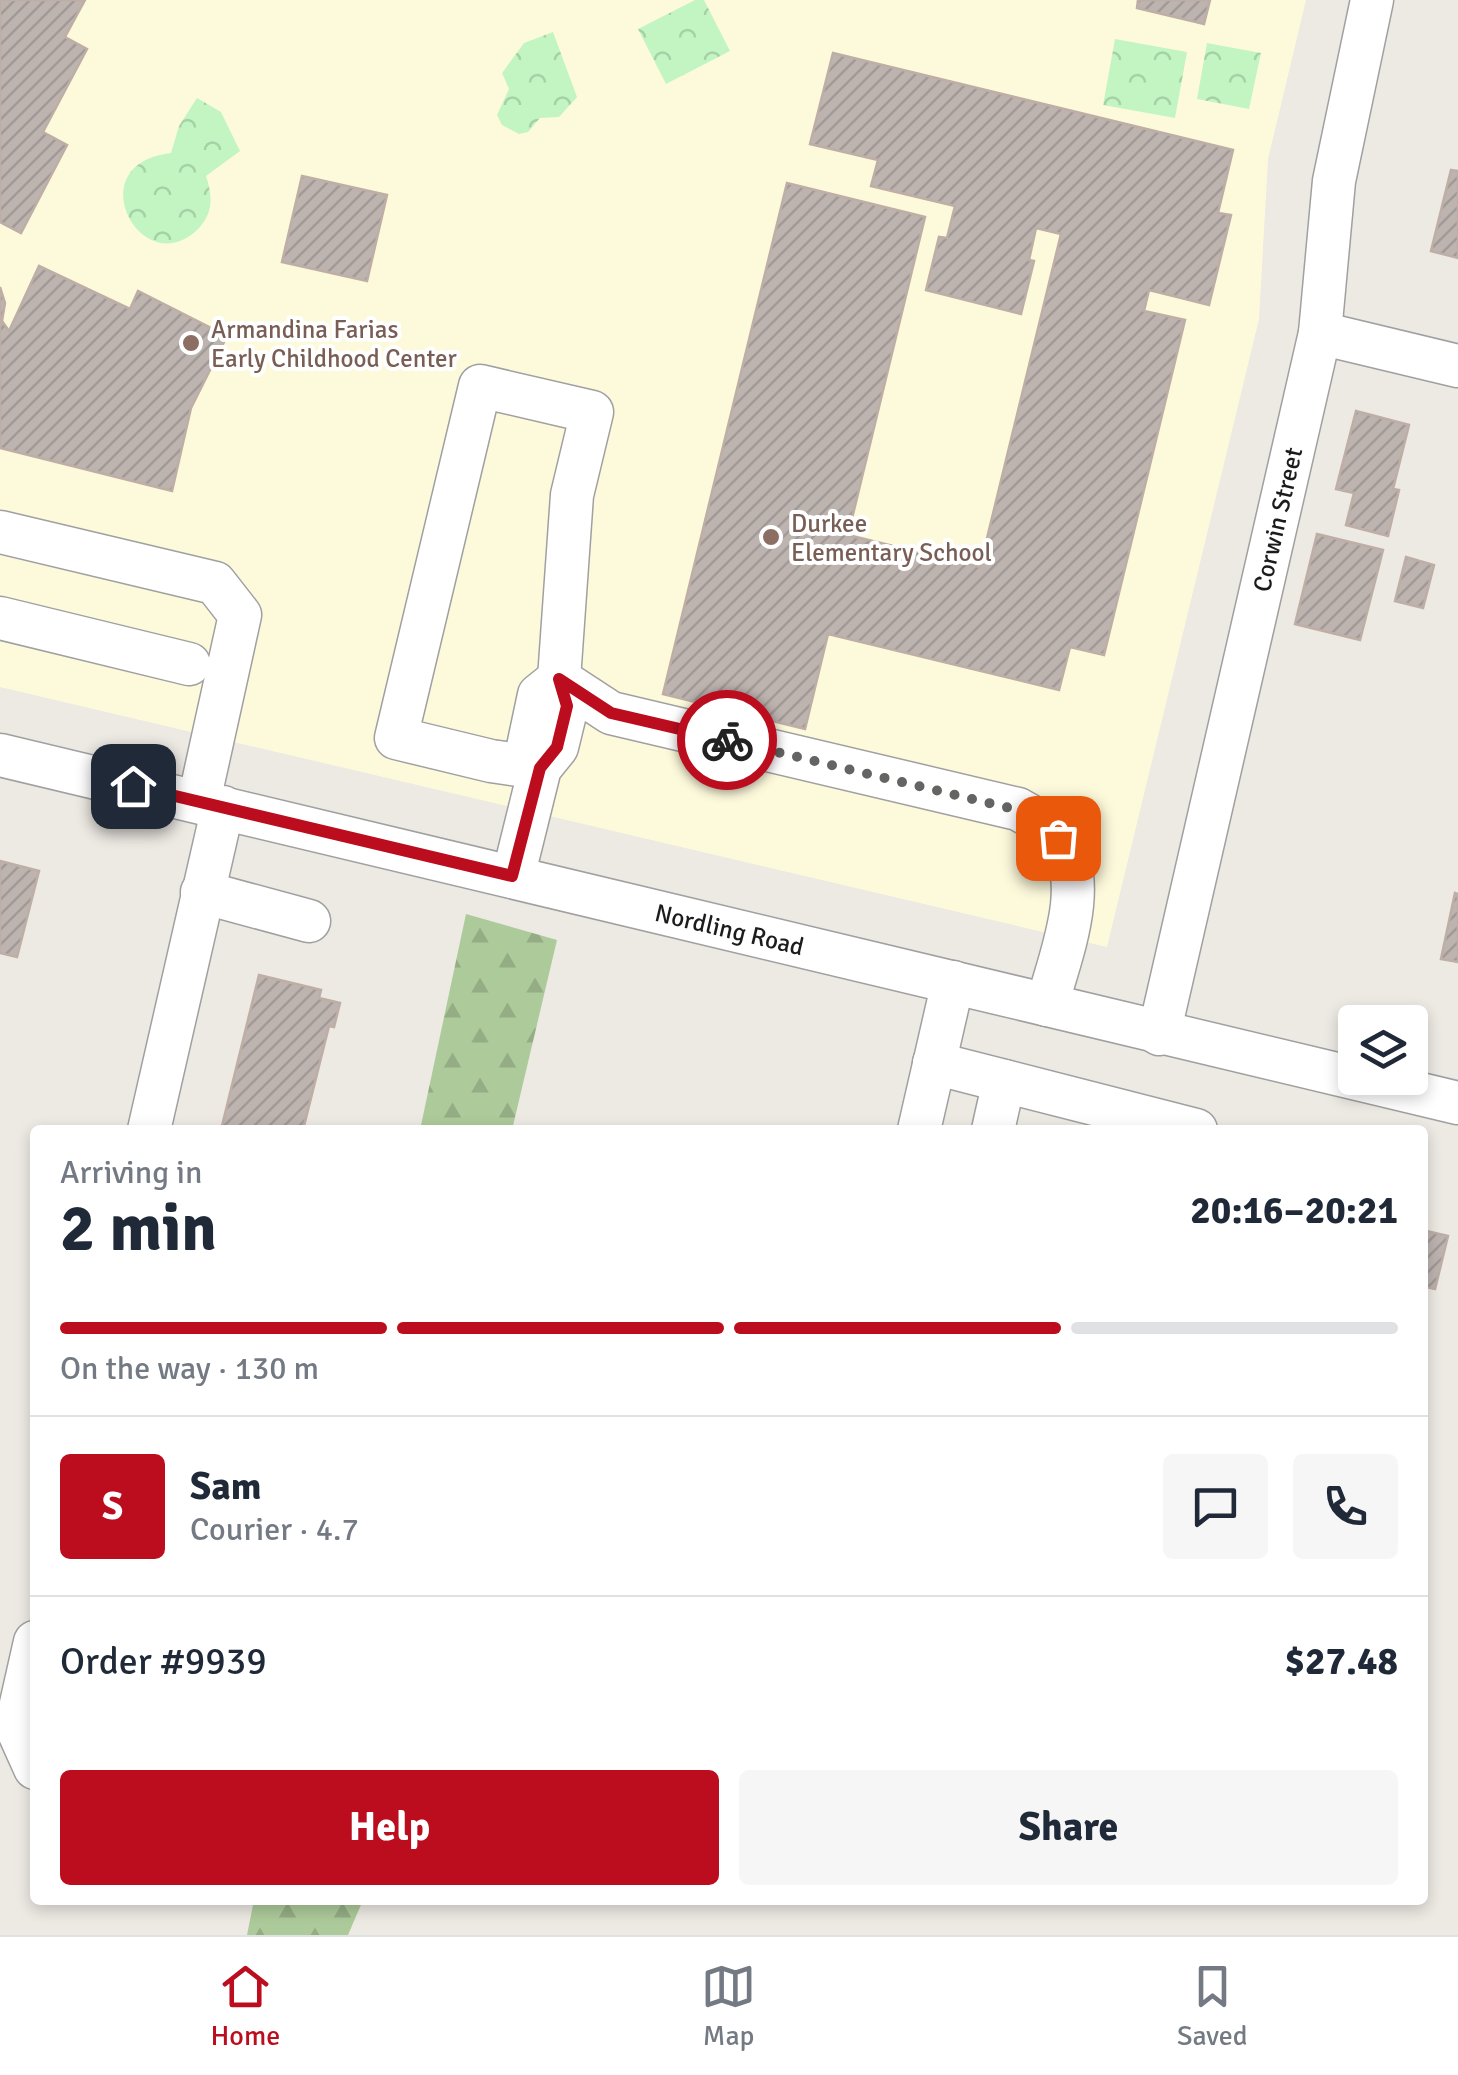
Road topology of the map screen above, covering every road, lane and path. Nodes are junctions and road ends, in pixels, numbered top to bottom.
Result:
1 (1372, 0) edge
2 (1320, 333) junction
3 (1458, 366) edge
4 (0, 532) edge
5 (0, 618) edge
6 (190, 664) dead end
7 (559, 679) junction
8 (0, 754) edge
9 (540, 768) junction
10 (211, 804) junction
11 (512, 876) junction
12 (202, 892) junction
13 (308, 920) dead end
14 (953, 982) junction
15 (1047, 1005) junction
16 (1160, 1034) junction
17 (934, 1063) junction
18 (1004, 1081) junction
19 (1458, 1103) edge
20 (150, 1125) edge
21 (920, 1125) edge
22 (994, 1125) edge
23 (1176, 1125) edge
24 (30, 1664) edge
25 (30, 1757) edge

1 - 2 street, Corwin Street
2 - 3 street
2 - 16 street, Corwin Street
4 - 10 street
5 - 6 street
7 - 9 street
7 - 9 street
7 - 15 street
8 - 10 street, Nordling Road
9 - 11 street
10 - 11 street, Nordling Road
10 - 12 street
11 - 14 street, Nordling Road
12 - 13 street
12 - 20 street
14 - 15 street, Nordling Road
14 - 17 street
15 - 16 street, Nordling Road
16 - 19 street, Nordling Road
17 - 18 street
17 - 21 street
18 - 22 street
18 - 23 street
24 - 25 street

